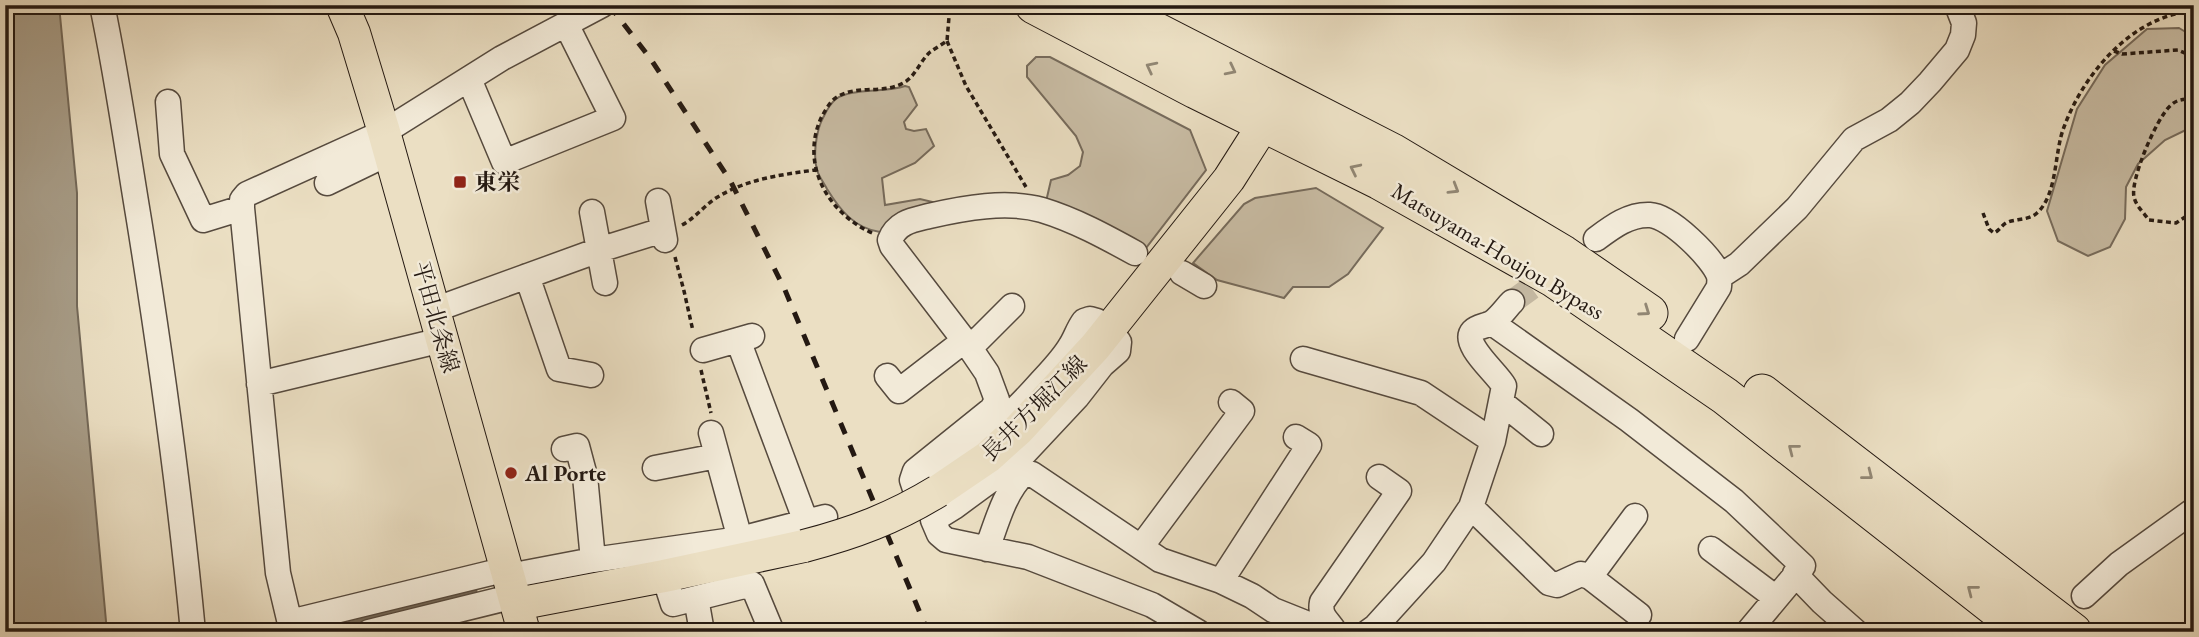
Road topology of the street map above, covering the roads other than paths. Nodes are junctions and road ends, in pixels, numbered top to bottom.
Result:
1 (102, 5) edge
2 (342, 5) edge
3 (602, 5) edge
4 (1034, 5) edge
5 (1105, 5) edge
6 (1957, 5) edge
7 (566, 24) junction
8 (469, 79) junction
9 (168, 102) dead end
10 (1273, 110) junction
11 (386, 142) junction
12 (327, 183) dead end
13 (658, 201) dead end
14 (242, 208) junction
15 (592, 212) dead end
16 (1596, 239) dead end
17 (599, 250) junction
18 (1135, 253) dead end
19 (1182, 273) dead end
20 (527, 276) junction
21 (1719, 277) junction
22 (605, 283) dead end
23 (1204, 286) dead end
24 (1512, 302) tunnel mouth
25 (1012, 306) dead end
26 (434, 310) junction
27 (1492, 323) junction
28 (1687, 339) junction
29 (442, 340) junction
30 (968, 344) junction
31 (703, 350) dead end
32 (1303, 358) dead end
33 (591, 375) dead end
34 (887, 376) dead end
35 (259, 384) junction
36 (1231, 401) dead end
37 (1501, 402) junction
38 (1541, 434) dead end
39 (1296, 436) dead end
40 (1493, 440) junction
41 (564, 449) dead end
42 (656, 468) dead end
43 (1379, 477) dead end
44 (929, 500) junction
45 (1471, 507) junction
46 (2194, 510) edge
47 (1635, 516) dead end
48 (812, 528) junction
49 (740, 539) junction
50 (1141, 547) junction
51 (987, 549) junction
52 (1711, 549) dead end
53 (593, 560) junction
54 (1795, 574) junction
55 (664, 576) junction
56 (1590, 577) junction
57 (1221, 581) junction
58 (514, 595) edge
59 (2084, 596) dead end
60 (1776, 597) junction
61 (696, 598) junction
62 (1639, 615) dead end
63 (291, 627) edge
64 (382, 630) edge
65 (1374, 630) edge
66 (193, 632) edge
67 (702, 632) edge
68 (772, 632) edge
69 (1198, 632) edge
70 (1318, 632) edge
71 (1335, 632) edge
72 (1748, 632) edge
73 (1856, 632) edge
74 (2026, 632) edge
75 (2073, 632) edge

1 - 66 street
2 - 11 main road, 平田北条線
3 - 7 street
10 -> 4 highway, Matsuyama-Houjou Bypass
5 -> 10 highway, Matsuyama-Houjou Bypass
6 - 21 street
7 - 8 street
7 - 8 street
8 - 11 street
9 - 14 street
10 -> 28 highway, Matsuyama-Houjou Bypass
10 - 44 main road, 長井方堀江線
74 -> 10 highway, Matsuyama-Houjou Bypass
11 - 12 street
11 - 14 street
11 - 26 main road, 平田北条線
13 - 17 street
14 - 35 street
15 - 17 street
16 - 21 street
17 - 20 street
17 - 22 street
18 - 30 street
19 - 23 street
20 - 26 street
20 - 33 street
21 - 28 street
24 - 27 street
25 - 30 street
26 - 29 main road, 平田北条線
27 - 37 street
27 - 54 street
28 -> 75 highway, Matsuyama-Houjou Bypass
29 - 35 street
29 - 58 main road, 平田北条線
30 - 34 street
30 - 44 street
31 - 48 street
32 - 40 street
35 - 63 street
36 - 50 street
37 - 38 street
37 - 40 street
39 - 57 street
40 - 45 street
41 - 53 street
42 - 49 street
43 - 71 street
44 - 48 main road, 長井方堀江線, bridge
44 - 51 street
45 - 56 street
45 - 65 street
46 - 59 street
47 - 56 street
48 - 49 street
48 - 55 main road, 長井方堀江線
49 - 53 street
50 - 51 street
50 - 57 street
51 - 69 street
52 - 60 street
53 - 58 street
54 - 60 street
54 - 73 street
55 - 58 main road, 長井方堀江線
55 - 61 street
56 - 62 street
57 - 70 street
58 - 63 street
58 - 64 street
60 - 72 street
61 - 67 street
61 - 68 street

